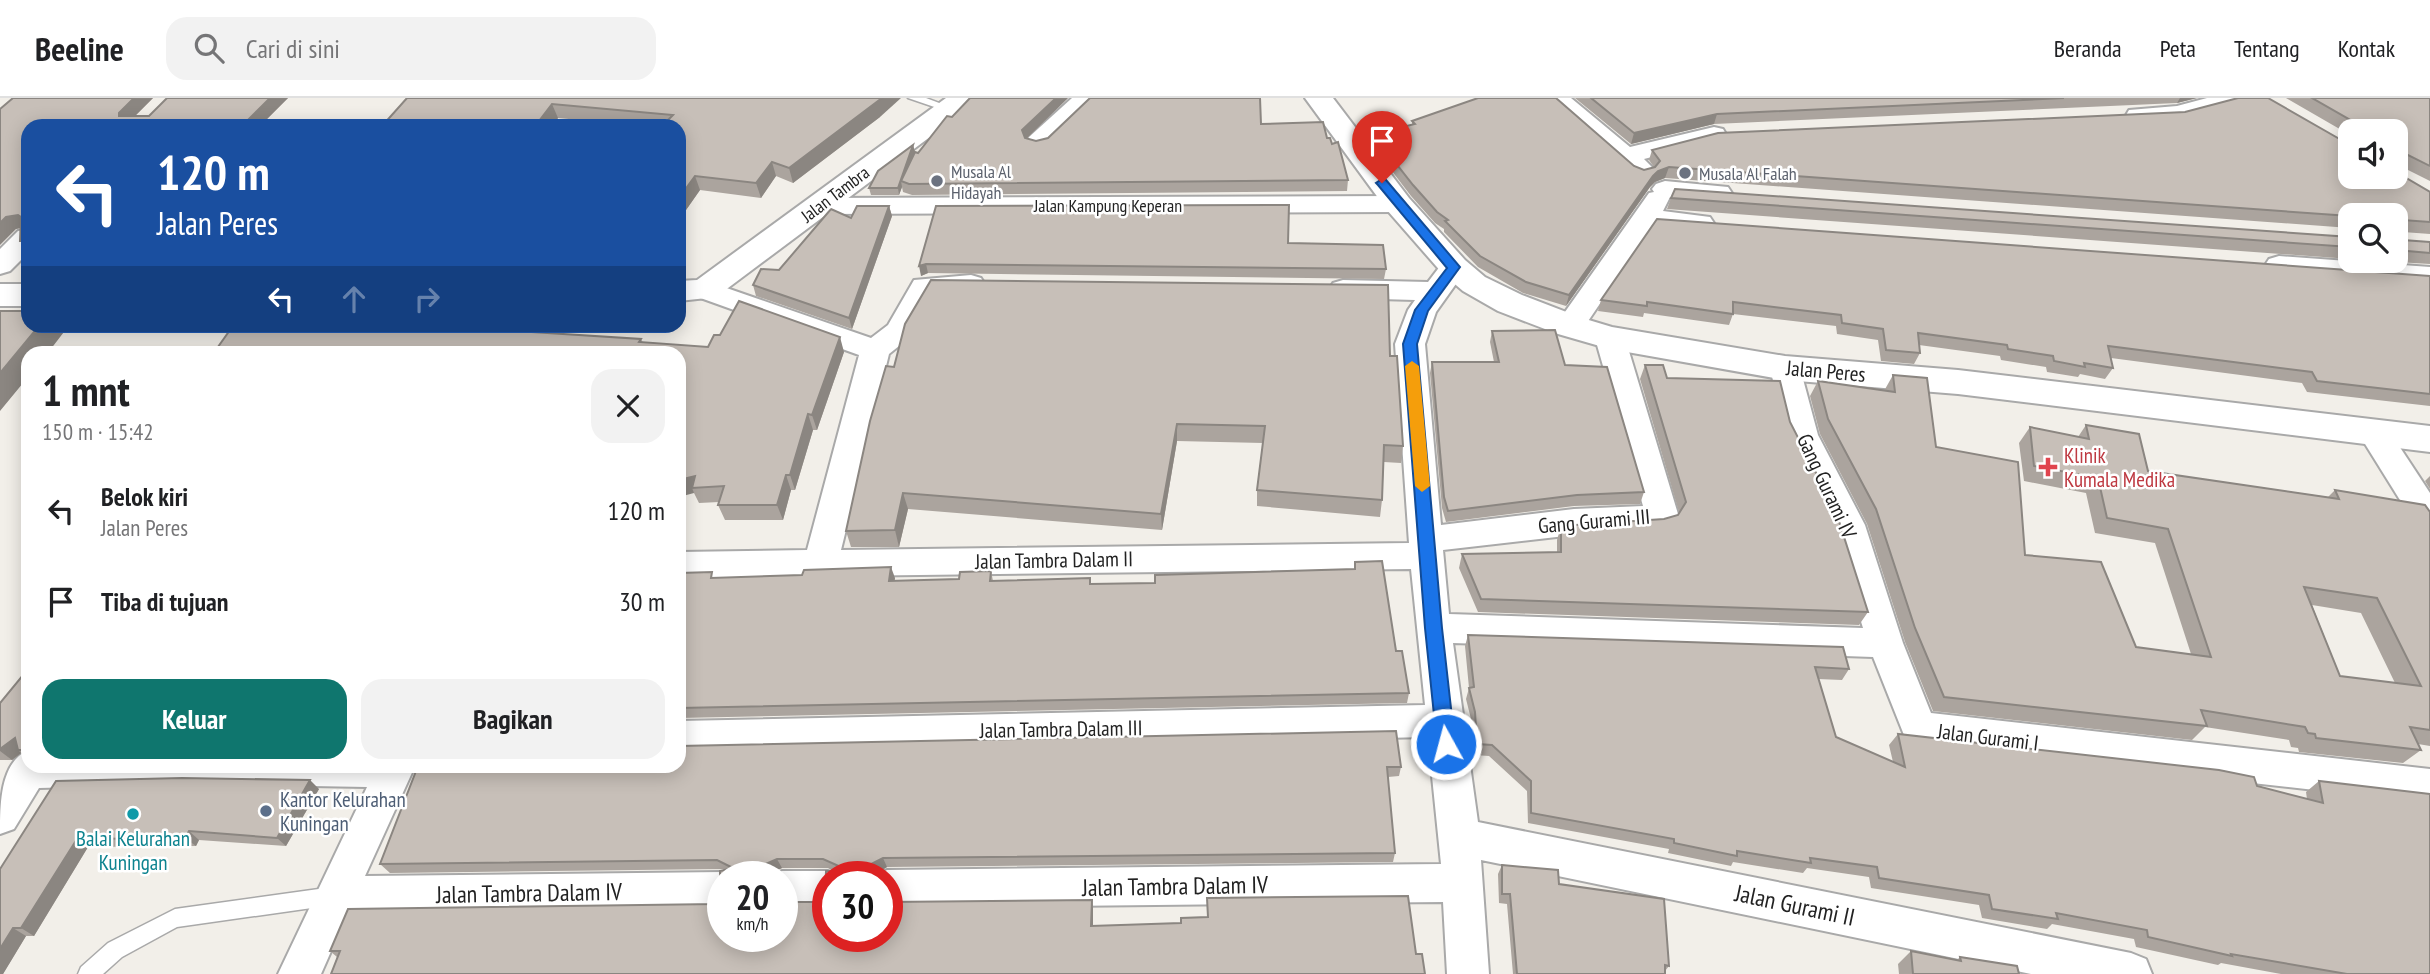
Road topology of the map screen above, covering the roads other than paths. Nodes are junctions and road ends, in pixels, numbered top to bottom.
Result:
1 (914, 98) edge
2 (1086, 98) edge
3 (1319, 98) edge
4 (2235, 98) edge
5 (1562, 99) edge
6 (956, 104) edge
7 (2109, 117) edge
8 (1740, 133) edge
9 (1038, 142) edge
10 (1625, 156) junction
11 (1665, 189) junction
12 (1748, 195) edge
13 (1398, 204) junction
14 (819, 206) junction
15 (1645, 218) junction
16 (1720, 225) edge
17 (21, 244) edge
18 (2257, 263) edge
19 (0, 265) edge
20 (2430, 276) edge
21 (1445, 279) junction
22 (996, 284) edge
23 (1318, 288) edge
24 (692, 291) edge
25 (0, 295) edge
26 (21, 295) edge
27 (1570, 326) junction
28 (1610, 338) junction
29 (875, 350) junction
30 (1785, 368) junction
31 (2373, 431) junction
32 (2430, 439) edge
33 (2430, 520) edge
34 (1428, 547) junction
35 (821, 563) junction
36 (686, 565) edge
37 (1433, 628) junction
38 (1885, 643) junction
39 (1443, 721) junction
40 (686, 737) edge
41 (27, 773) edge
42 (393, 773) edge
43 (2430, 786) edge
44 (0, 816) edge
45 (1460, 836) junction
46 (1462, 883) junction
47 (903, 889) edge
48 (707, 891) edge
49 (335, 896) junction
50 (88, 974) edge
51 (299, 974) edge
52 (1468, 974) edge
53 (2132, 974) edge

1 - 6 lane
2 - 9 street
3 - 13 street, Jalan Peres
4 - 7 street
5 - 10 street
6 - 14 street, Jalan Tambra
8 - 10 street
10 - 11 street
11 - 12 street
11 - 15 street
13 - 14 street, Jalan Kampung Keperan
13 - 21 street, Jalan Peres
14 - 24 street, Jalan Tambra
15 - 16 street
15 - 27 street
17 - 19 street
18 - 20 street
21 - 23 street
21 - 27 street, Jalan Peres
21 - 34 street
22 - 29 street
24 - 29 street
25 - 26 street
27 - 28 street, Jalan Peres
28 - 30 street, Jalan Peres
28 - 34 street, Gang Gurami III
29 - 35 street
30 - 31 street, Jalan Peres
30 - 38 street, Gang Gurami IV
31 - 32 street, Jalan Peres
31 - 33 street
34 - 35 street, Jalan Tambra Dalam II
34 - 37 street
35 - 36 street, Jalan Tambra Dalam II
37 - 38 street
37 - 39 street
38 - 43 street, Jalan Gurami I
39 - 40 street, Jalan Tambra Dalam III
39 - 45 street
41 - 44 street
42 - 49 street
45 - 46 street
45 - 53 street, Jalan Gurami II
46 - 47 street, Jalan Tambra Dalam IV
46 - 52 street
48 - 49 street, Jalan Tambra Dalam IV
49 - 50 lane
49 - 51 street

